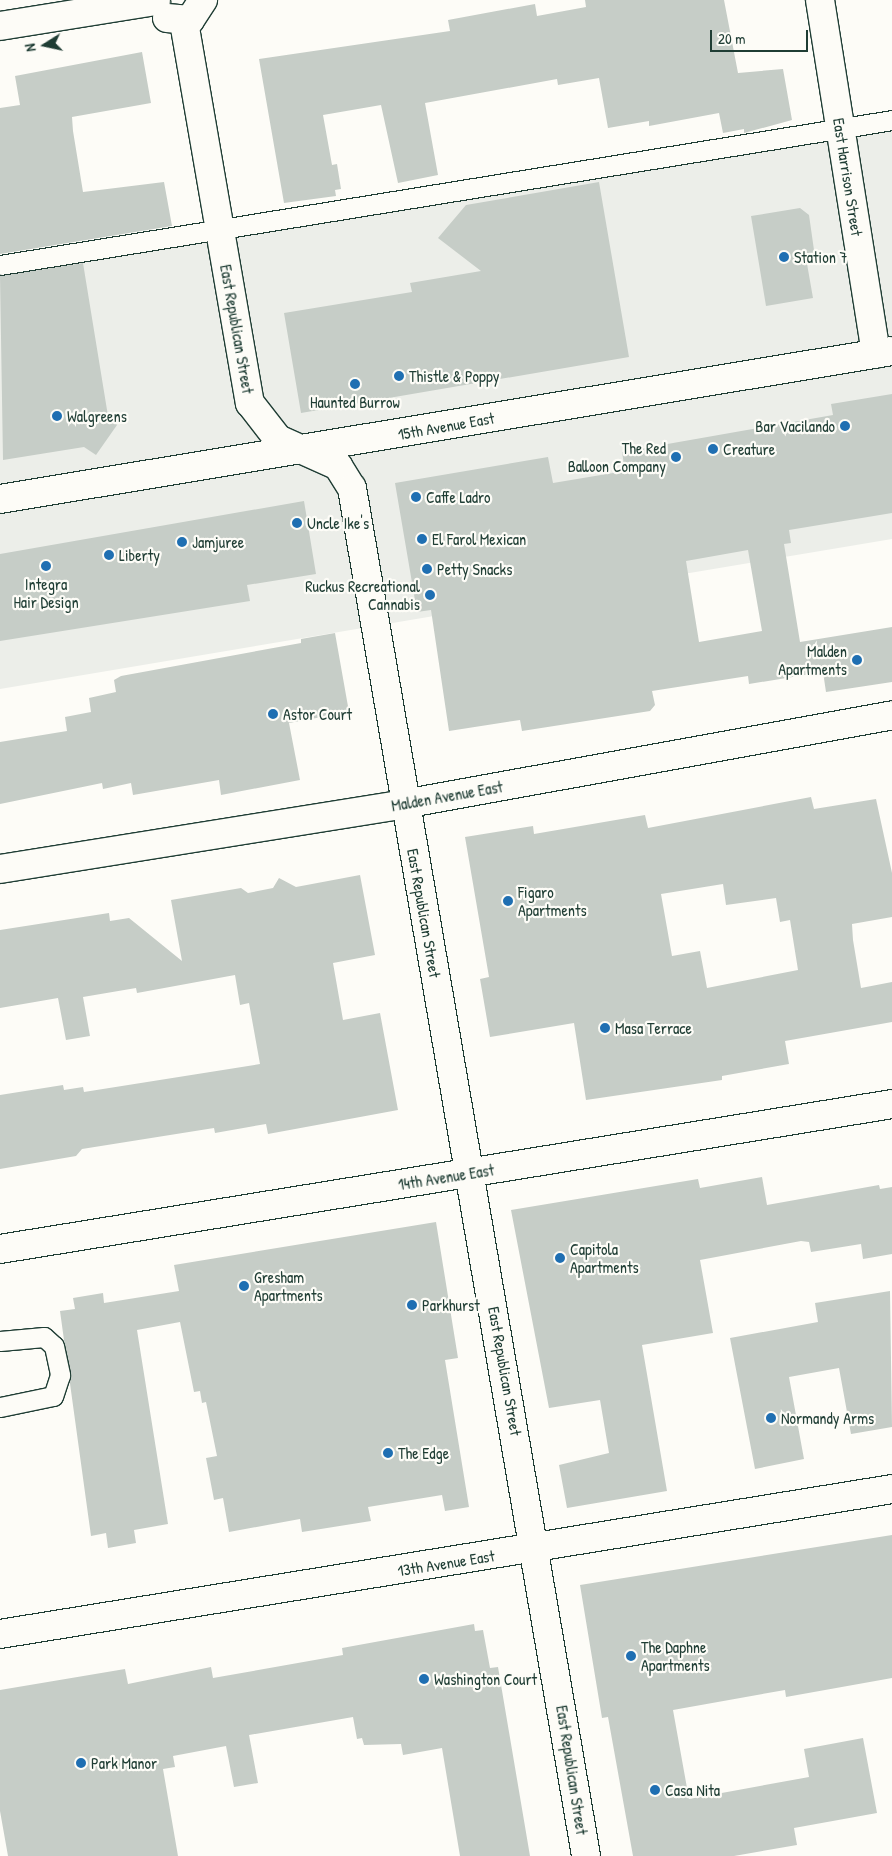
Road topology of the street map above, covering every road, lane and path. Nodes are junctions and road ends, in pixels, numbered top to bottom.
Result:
1 (156, 0) edge
2 (203, 0) edge
3 (820, 0) edge
4 (184, 22) junction
5 (0, 26) edge
6 (892, 120) edge
7 (841, 129) junction
8 (219, 230) junction
9 (0, 265) edge
10 (884, 353) edge
11 (301, 450) junction
12 (0, 499) edge
13 (892, 715) edge
14 (404, 804) junction
15 (0, 870) edge
16 (892, 1104) edge
17 (471, 1174) junction
18 (0, 1248) edge
19 (0, 1341) edge
20 (0, 1408) edge
21 (892, 1489) edge
22 (536, 1549) junction
23 (0, 1634) edge
24 (586, 1856) edge

1 - 4 street
1 - 5 street
2 - 4 street
3 - 7 street, East Harrison Street
4 - 8 street, East Republican Street
6 - 7 lane
7 - 8 lane
7 - 10 street, East Harrison Street
8 - 9 lane
8 - 11 street, East Republican Street
10 - 11 street, 15th Avenue East
11 - 12 street, 15th Avenue East
11 - 14 street, East Republican Street
13 - 14 street, Malden Avenue East
14 - 15 street, Malden Avenue East
14 - 17 street, East Republican Street
16 - 17 street, 14th Avenue East
17 - 18 street, 14th Avenue East
17 - 22 street, East Republican Street
19 - 20 lane
21 - 22 street, 13th Avenue East
22 - 23 street, 13th Avenue East
22 - 24 street, East Republican Street

